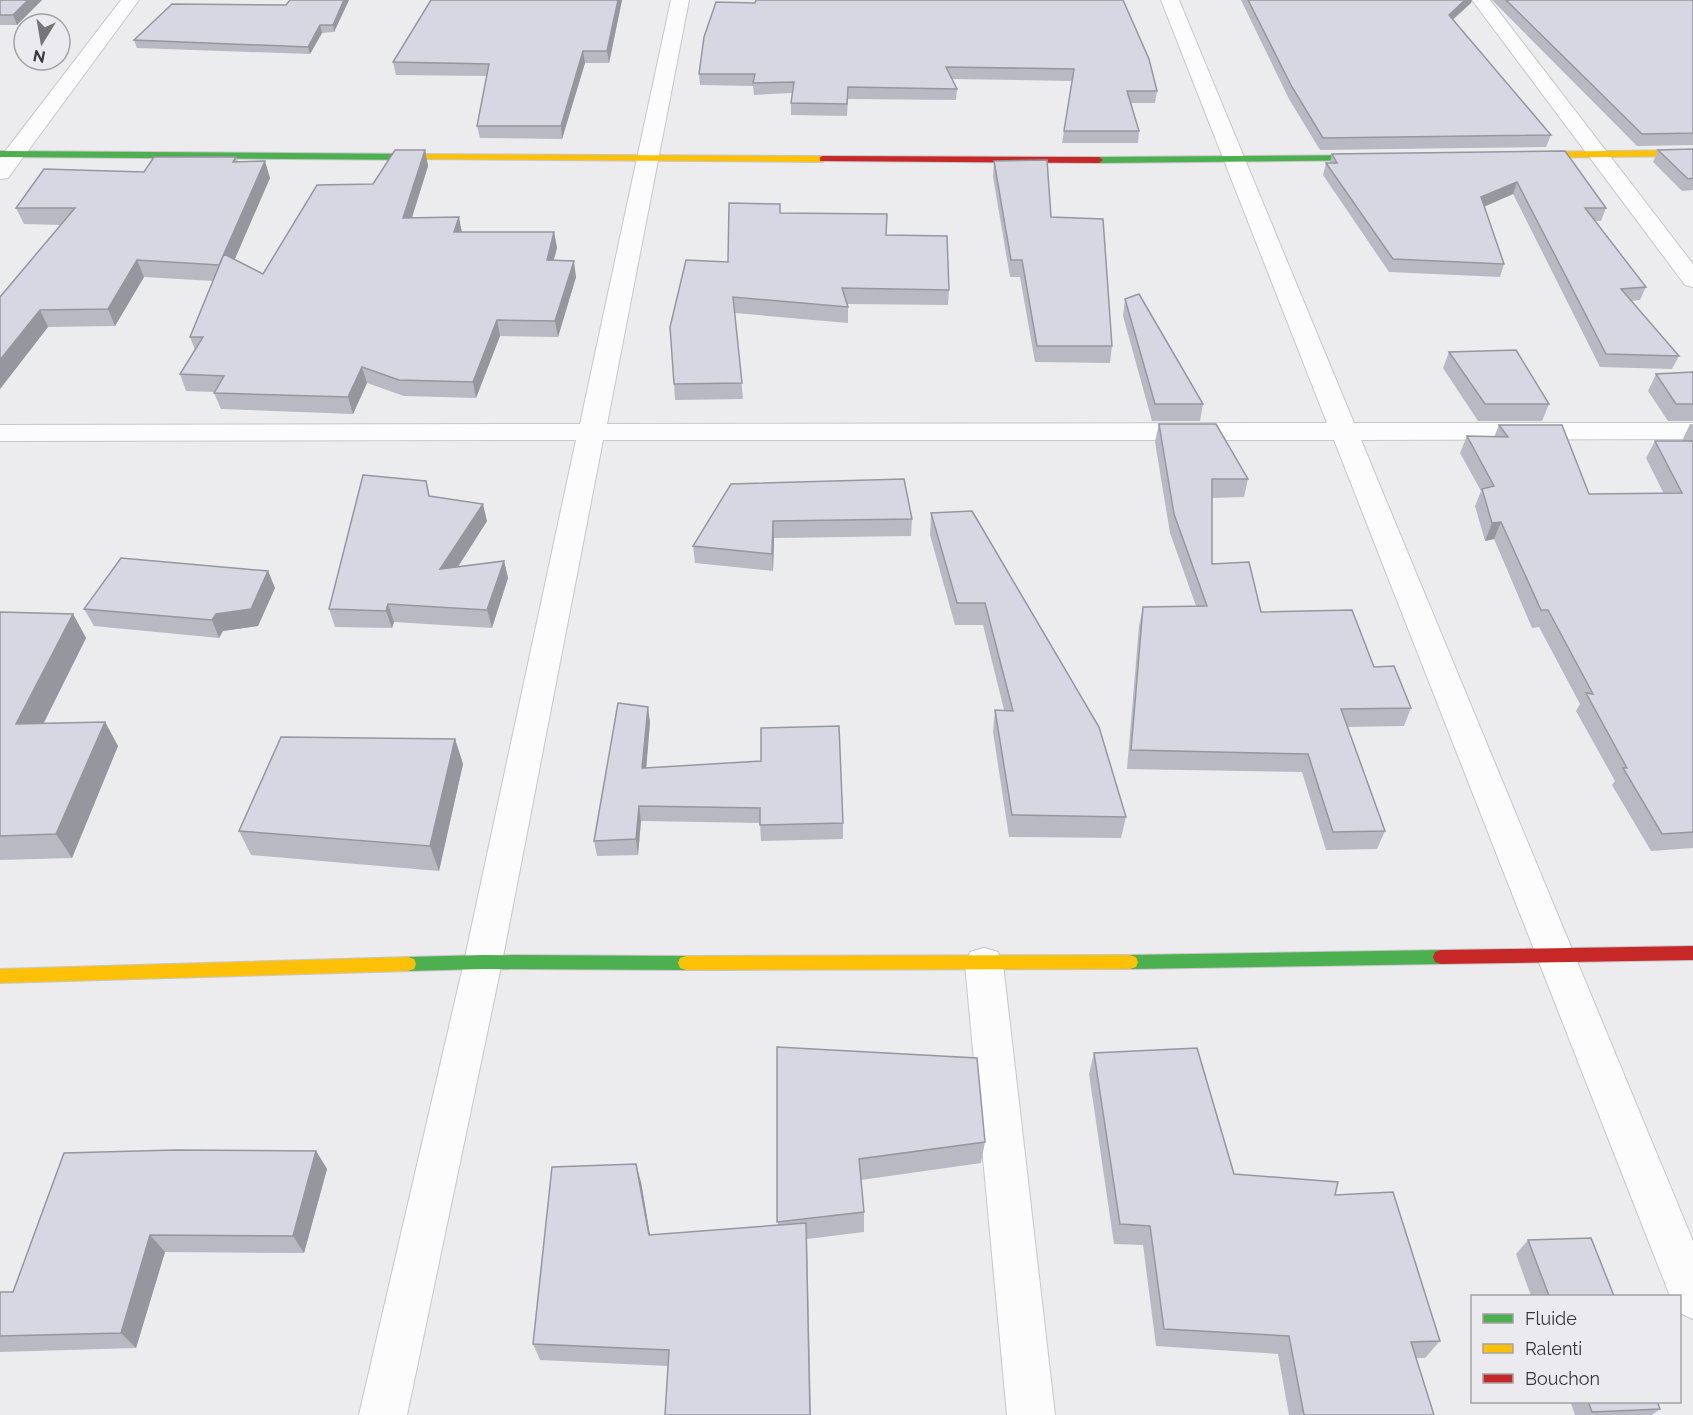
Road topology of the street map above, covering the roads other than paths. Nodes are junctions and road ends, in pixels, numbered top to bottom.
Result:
1 (130, 0) edge
2 (680, 0) edge
3 (1170, 0) edge
4 (1481, 0) edge
5 (1693, 153) edge
6 (8, 154) edge
7 (1597, 154) junction
8 (1515, 155) edge
9 (1386, 158) edge
10 (648, 159) junction
11 (1234, 160) junction
12 (0, 173) edge
13 (1693, 280) edge
14 (1693, 431) edge
15 (590, 433) junction
16 (1344, 433) junction
17 (0, 434) edge
18 (1693, 953) edge
19 (1553, 954) junction
20 (483, 962) junction
21 (984, 964) junction
22 (0, 976) edge
23 (1693, 1296) edge
24 (383, 1415) edge
25 (1031, 1415) edge

1 - 6 street
2 - 10 street
3 - 11 street
4 - 7 street
5 - 7 street
6 - 10 street
6 - 12 street
7 - 8 street
7 - 13 street
9 - 11 street
10 - 11 street
10 - 15 street
11 - 16 street
14 - 16 street
15 - 16 street
15 - 17 street
15 - 20 street
16 - 19 street
18 - 19 street
19 - 21 street
19 - 23 street
20 - 21 street
20 - 22 street
20 - 24 street
21 - 25 street

